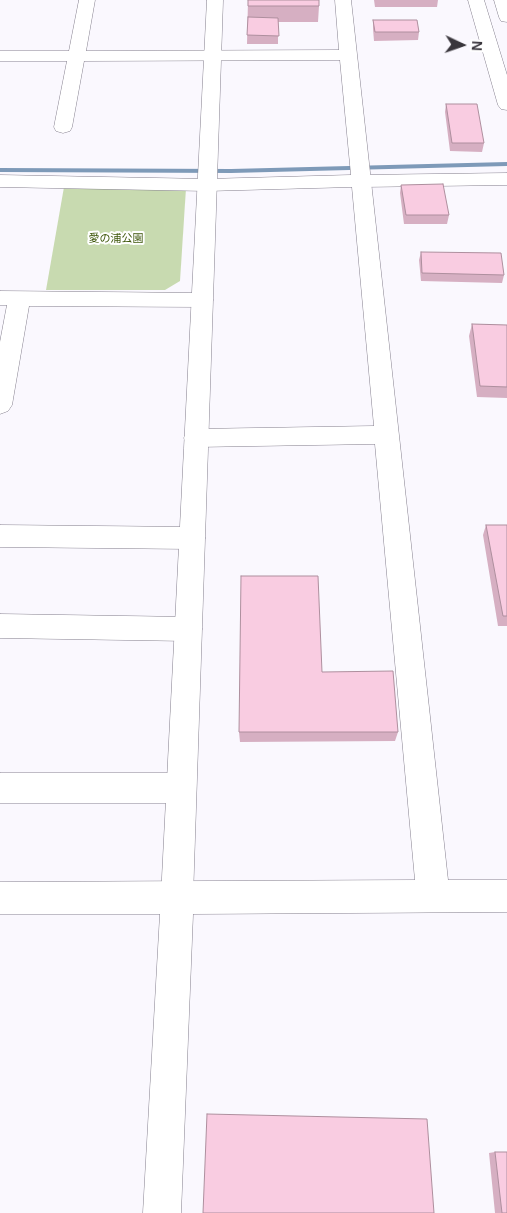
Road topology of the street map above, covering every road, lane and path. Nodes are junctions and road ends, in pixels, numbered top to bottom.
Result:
1 (87, 0) edge
2 (215, 0) edge
3 (343, 0) edge
4 (476, 0) edge
5 (502, 0) edge
6 (507, 17) edge
7 (348, 55) junction
8 (0, 56) edge
9 (76, 56) junction
10 (212, 56) junction
11 (507, 105) edge
12 (63, 126) dead end
13 (507, 179) edge
14 (0, 181) edge
15 (361, 181) junction
16 (207, 185) junction
17 (10, 299) edge
18 (202, 300) junction
19 (0, 405) edge
20 (386, 435) junction
21 (196, 438) junction
22 (0, 536) edge
23 (192, 538) junction
24 (0, 626) edge
25 (188, 629) junction
26 (0, 788) edge
27 (181, 788) junction
28 (432, 896) junction
29 (507, 896) edge
30 (177, 897) junction
31 (0, 898) edge
32 (162, 1213) edge

1 - 9 street
2 - 10 street
3 - 7 street
4 - 11 street
5 - 6 street
7 - 10 street
7 - 15 street
8 - 9 street
9 - 10 street
9 - 12 street
10 - 16 street
13 - 15 street
14 - 16 street
15 - 16 street
15 - 20 street
16 - 18 street
17 - 18 street
17 - 19 street
18 - 21 street
20 - 21 street
20 - 28 street
21 - 23 street
22 - 23 street
23 - 25 street
24 - 25 street
25 - 27 street
26 - 27 street
27 - 30 street
28 - 29 street
28 - 30 street
30 - 31 street
30 - 32 street

